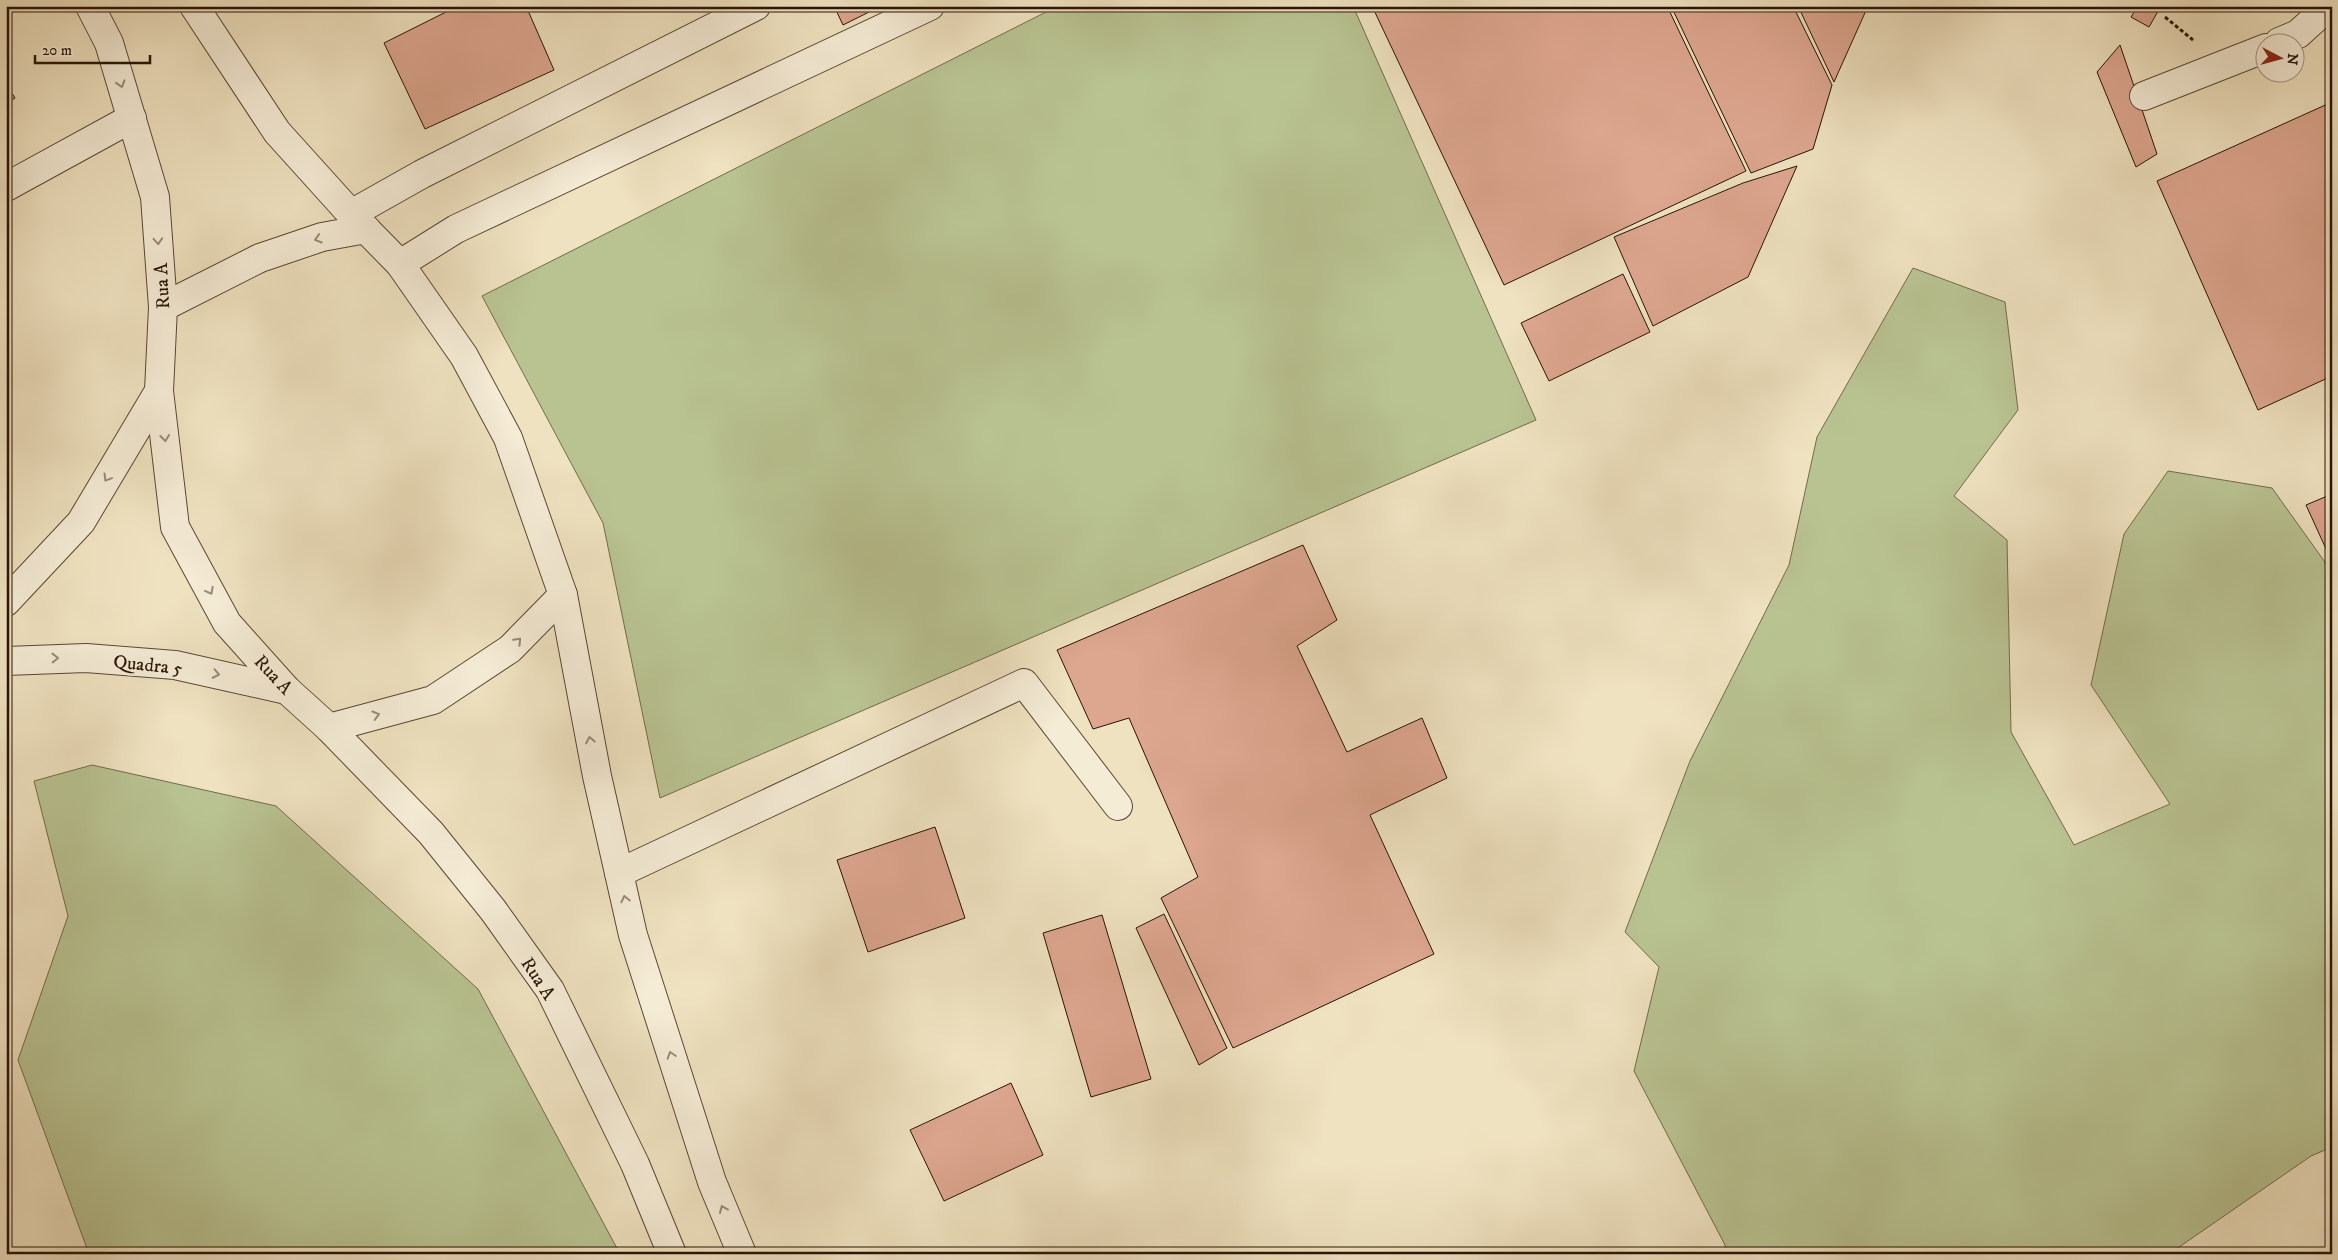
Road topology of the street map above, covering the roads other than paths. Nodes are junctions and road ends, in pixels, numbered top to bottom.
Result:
1 (90, 6) edge
2 (194, 6) edge
3 (756, 6) edge
4 (930, 6) edge
5 (2329, 6) edge
6 (2300, 32) edge
7 (2256, 52) edge
8 (2144, 96) dead end
9 (132, 118) junction
10 (6, 188) edge
11 (358, 221) junction
12 (400, 264) junction
13 (163, 307) junction
14 (159, 392) junction
15 (563, 595) junction
16 (6, 602) edge
17 (6, 661) edge
18 (287, 690) junction
19 (329, 728) junction
20 (1118, 806) dead end
21 (619, 873) junction
22 (672, 1254) edge
23 (742, 1254) edge

1 -> 9 street, Rua A
2 - 11 street
3 - 11 street
4 - 12 street
5 - 6 street
7 - 8 street
9 - 10 street
9 -> 13 street, Rua A
11 - 12 street
11 -> 13 street
12 - 15 street
13 - 14 street, Rua A
14 -> 16 street
14 -> 18 street, Rua A
19 -> 15 street
21 -> 15 street
17 -> 18 street, Quadra 5
18 - 19 street, Rua A
19 - 22 street, Rua A
20 - 21 street
23 -> 21 street

